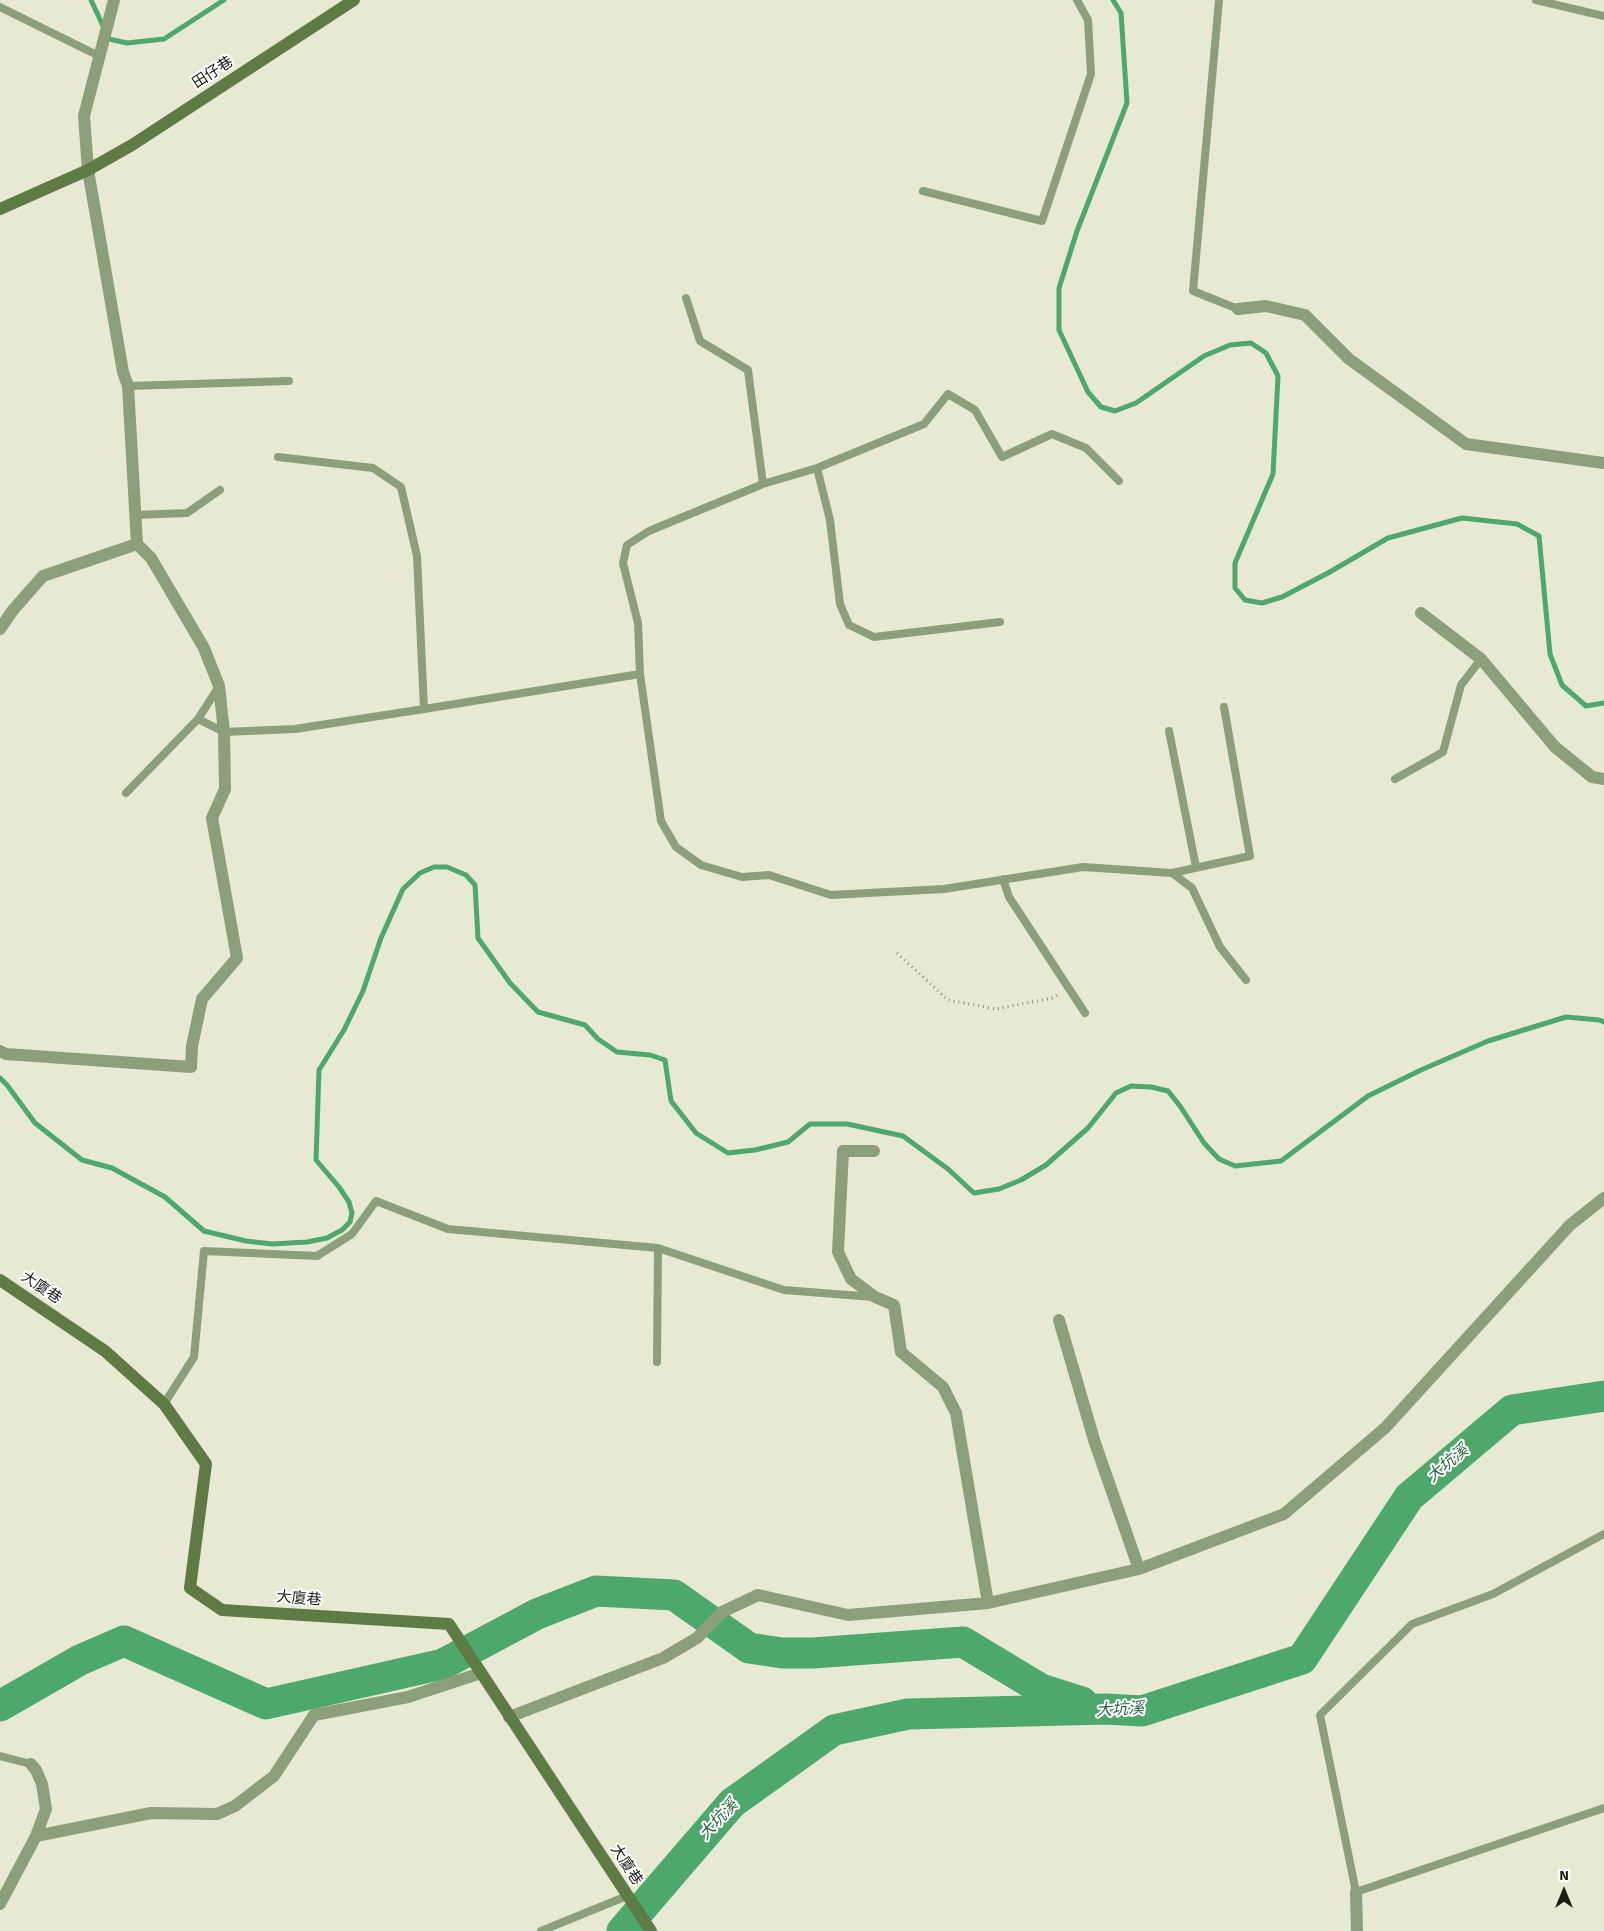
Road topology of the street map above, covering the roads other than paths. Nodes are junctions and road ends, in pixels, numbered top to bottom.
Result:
1 (114, 0) edge
2 (354, 0) edge
3 (1077, 0) edge
4 (1219, 0) edge
5 (1536, 0) edge
6 (0, 6) edge
7 (1604, 16) edge
8 (100, 56) junction
9 (88, 170) junction
10 (923, 191) dead end
11 (0, 209) edge
12 (686, 298) dead end
13 (1238, 309) joint
14 (289, 382) dead end
15 (128, 386) junction
16 (278, 457) dead end
17 (1604, 463) edge
18 (817, 468) junction
19 (1119, 481) dead end
20 (763, 484) junction
21 (220, 490) dead end
22 (135, 515) junction
23 (136, 544) junction
24 (1421, 613) dead end
25 (1000, 622) dead end
26 (0, 629) edge
27 (1481, 659) junction
28 (640, 674) junction
29 (219, 686) junction
30 (1224, 707) dead end
31 (424, 709) junction
32 (198, 719) junction
33 (1169, 731) dead end
34 (224, 732) junction
35 (1604, 779) edge
36 (1396, 780) dead end
37 (126, 793) dead end
38 (1196, 868) junction
39 (1172, 872) junction
40 (1003, 878) junction
41 (1246, 980) dead end
42 (1086, 1013) dead end
43 (0, 1051) edge
44 (874, 1151) dead end
45 (1604, 1198) edge
46 (658, 1248) junction
47 (0, 1280) edge
48 (875, 1297) junction
49 (1059, 1320) dead end
50 (657, 1362) dead end
51 (164, 1404) junction
52 (1604, 1534) edge
53 (1139, 1569) junction
54 (988, 1603) junction
55 (481, 1673) junction
56 (509, 1717) junction
57 (0, 1756) edge
58 (31, 1764) joint
59 (1604, 1808) edge
60 (36, 1836) junction
61 (1356, 1892) junction
62 (629, 1900) junction
63 (0, 1904) edge
64 (541, 1931) edge
65 (651, 1931) edge
66 (1357, 1931) edge

1 - 8 street
2 - 9 street, 田仔巷
3 - 10 lane
4 - 13 lane
5 - 7 lane
6 - 8 lane
8 - 9 street
9 - 11 street, 田仔巷
9 - 15 street
12 - 20 lane
13 - 17 street
14 - 15 lane
15 - 22 street
16 - 31 lane
18 - 19 lane
18 - 20 lane
18 - 25 lane
20 - 28 lane
21 - 22 lane
22 - 23 street
23 - 26 street
23 - 29 street
24 - 27 street
27 - 35 street
27 - 36 lane
28 - 31 lane
28 - 40 lane
29 - 32 lane
29 - 34 street
30 - 38 lane
31 - 34 lane
32 - 34 lane
32 - 37 lane
33 - 38 lane
34 - 43 street
38 - 39 lane
39 - 40 lane
39 - 41 lane
40 - 42 lane
44 - 48 street
45 - 53 street
46 - 48 lane
46 - 50 lane
46 - 51 lane
47 - 51 street, 大廈巷
48 - 54 street
49 - 53 street
51 - 55 street, 大廈巷
52 - 61 lane
53 - 54 street
54 - 56 street
55 - 56 street, 大廈巷
55 - 60 street
56 - 62 street, 大廈巷
57 - 58 lane
58 - 60 street
59 - 61 lane
60 - 63 street
61 - 66 street
62 - 64 lane
62 - 65 street, 大廈巷

